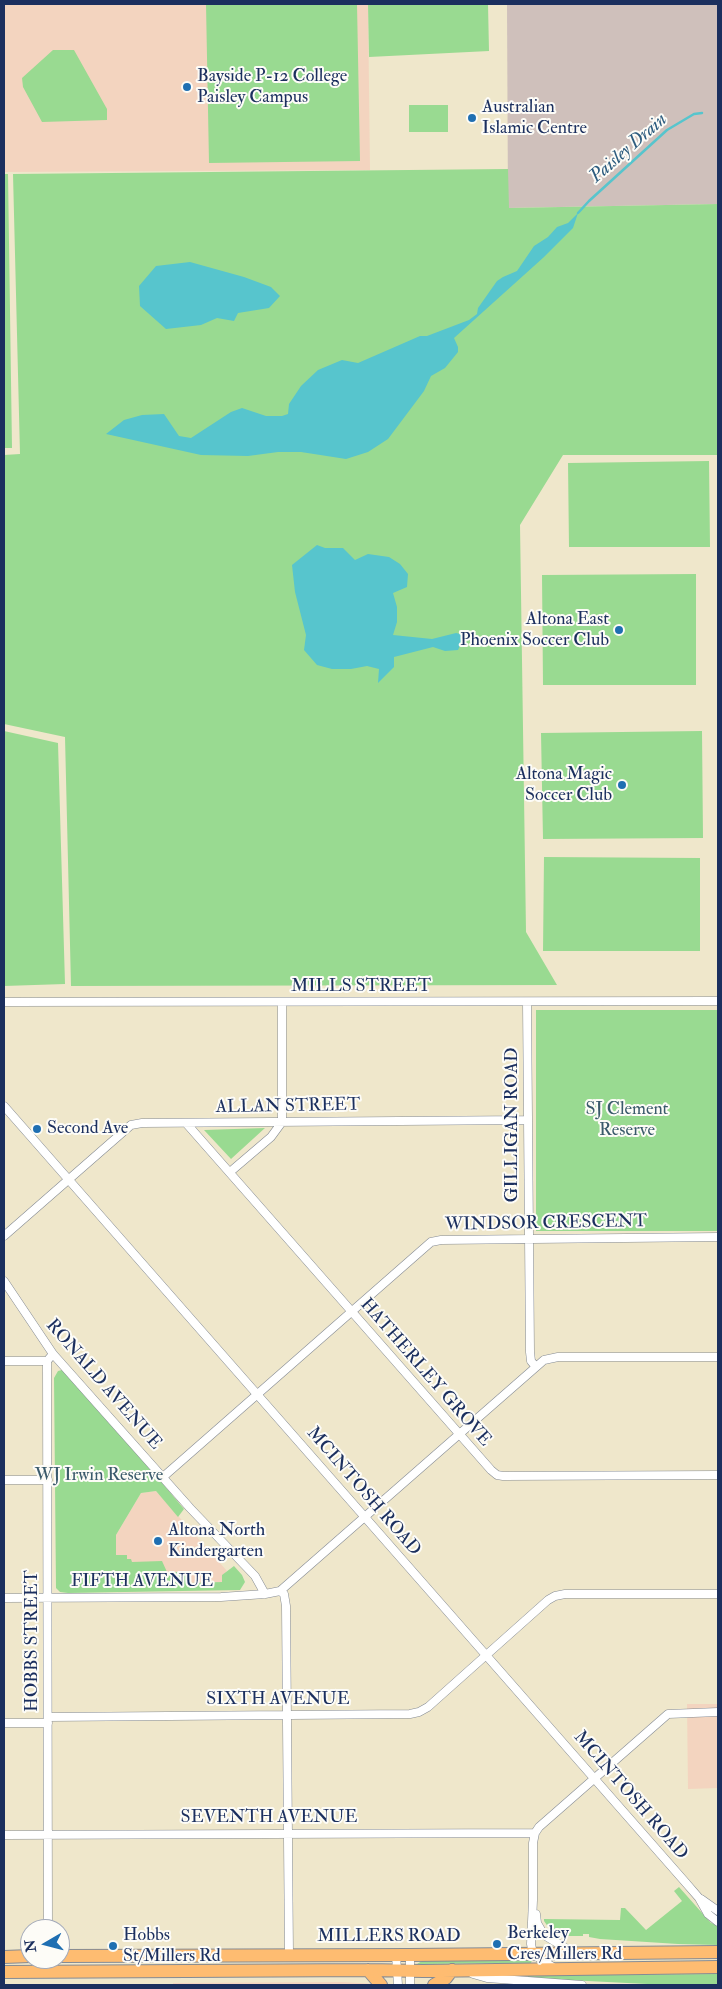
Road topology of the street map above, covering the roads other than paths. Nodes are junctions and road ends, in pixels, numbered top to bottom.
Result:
1 (718, 1001) edge
2 (4, 1002) edge
3 (527, 1002) junction
4 (282, 1003) junction
5 (4, 1106) edge
6 (528, 1120) junction
7 (282, 1122) junction
8 (186, 1123) junction
9 (230, 1172) junction
10 (68, 1180) junction
11 (4, 1236) edge
12 (718, 1237) edge
13 (529, 1239) junction
14 (4, 1281) edge
15 (352, 1312) junction
16 (718, 1357) edge
17 (50, 1358) junction
18 (4, 1360) edge
19 (536, 1367) junction
20 (258, 1394) junction
21 (460, 1434) junction
22 (718, 1475) edge
23 (163, 1477) junction
24 (4, 1480) edge
25 (48, 1480) junction
26 (365, 1516) junction
27 (280, 1591) junction
28 (265, 1594) junction
29 (718, 1594) edge
30 (4, 1598) edge
31 (48, 1598) junction
32 (487, 1655) junction
33 (718, 1712) edge
34 (287, 1715) junction
35 (48, 1720) junction
36 (4, 1722) edge
37 (594, 1778) junction
38 (288, 1833) junction
39 (535, 1833) junction
40 (4, 1835) edge
41 (48, 1835) junction
42 (699, 1898) junction
43 (533, 1900) junction
44 (718, 1911) edge
45 (48, 1919) edge
46 (718, 1922) edge
47 (718, 1952) edge
48 (574, 1953) junction
49 (533, 1954) junction
50 (289, 1955) junction
51 (396, 1955) junction
52 (410, 1955) junction
53 (20, 1956) edge
54 (70, 1956) edge
55 (4, 1957) edge
56 (70, 1965) edge
57 (718, 1967) edge
58 (555, 1968) junction
59 (22, 1969) edge
60 (368, 1970) junction
61 (396, 1970) junction
62 (458, 1970) junction
63 (410, 1971) junction
64 (4, 1972) edge
65 (381, 1985) edge
66 (398, 1985) edge
67 (410, 1985) edge
68 (434, 1985) edge
69 (582, 1985) edge

1 - 3 street, MILLS STREET
2 - 4 street, MILLS STREET
3 - 4 street, MILLS STREET
3 - 6 street, GILLIGAN ROAD
4 - 7 street
5 - 10 street, MCINTOSH ROAD
6 - 7 street, ALLAN STREET
6 - 13 street, GILLIGAN ROAD
7 - 8 street, ALLAN STREET
7 - 9 street
8 - 9 street, HATHERLEY GROVE
8 - 10 street, ALLAN STREET
9 - 15 street, HATHERLEY GROVE
10 - 11 street, ALLAN STREET
10 - 20 street, MCINTOSH ROAD
12 - 13 street, WINDSOR CRESCENT
13 - 15 street, WINDSOR CRESCENT
13 - 19 street, GILLIGAN ROAD
14 - 17 street, RONALD AVENUE
15 - 20 street, WINDSOR CRESCENT
15 - 21 street, HATHERLEY GROVE
16 - 19 street
17 - 18 street
17 - 23 street, RONALD AVENUE
17 - 25 street, HOBBS STREET
19 - 21 street
20 - 23 street, WINDSOR CRESCENT
20 - 26 street, MCINTOSH ROAD
21 - 22 street, HATHERLEY GROVE
21 - 26 street
23 - 28 street, RONALD AVENUE
24 - 25 street
25 - 31 street, HOBBS STREET
26 - 27 street
26 - 32 street, MCINTOSH ROAD
27 - 28 street, FIFTH AVENUE
27 - 34 street
28 - 31 street, FIFTH AVENUE
29 - 32 street, SIXTH AVENUE
30 - 31 street, FIFTH AVENUE
31 - 35 street, HOBBS STREET
32 - 34 street, SIXTH AVENUE
32 - 37 street, MCINTOSH ROAD
33 - 37 street
34 - 35 street, SIXTH AVENUE
34 - 38 street
35 - 36 street, SIXTH AVENUE
35 - 41 street, HOBBS STREET
37 - 39 street
37 - 42 street, MCINTOSH ROAD
38 - 39 street, SEVENTH AVENUE
38 - 41 street, SEVENTH AVENUE
38 - 50 street
39 - 43 street
40 - 41 street, SEVENTH AVENUE
41 - 45 street, HOBBS STREET
42 - 44 street, MCINTOSH ROAD
42 - 46 street, MCINTOSH ROAD
43 - 48 street
43 - 49 street
47 - 48 main road, MILLERS ROAD
48 - 49 main road, MILLERS ROAD
49 - 52 main road, MILLERS ROAD
49 - 58 street
50 - 51 main road, MILLERS ROAD
50 - 54 main road, MILLERS ROAD
51 - 52 main road, MILLERS ROAD
51 - 61 street
52 - 63 street
53 - 55 main road
56 - 60 main road, MILLERS ROAD
57 - 58 main road, MILLERS ROAD
58 - 62 main road, MILLERS ROAD
59 - 64 main road, MILLERS ROAD
60 - 61 main road, MILLERS ROAD
60 - 65 main road
61 - 63 main road, MILLERS ROAD
61 - 66 street
62 - 63 main road, MILLERS ROAD
62 - 68 main road
62 - 69 street, MILLERS ROAD
63 - 67 street

